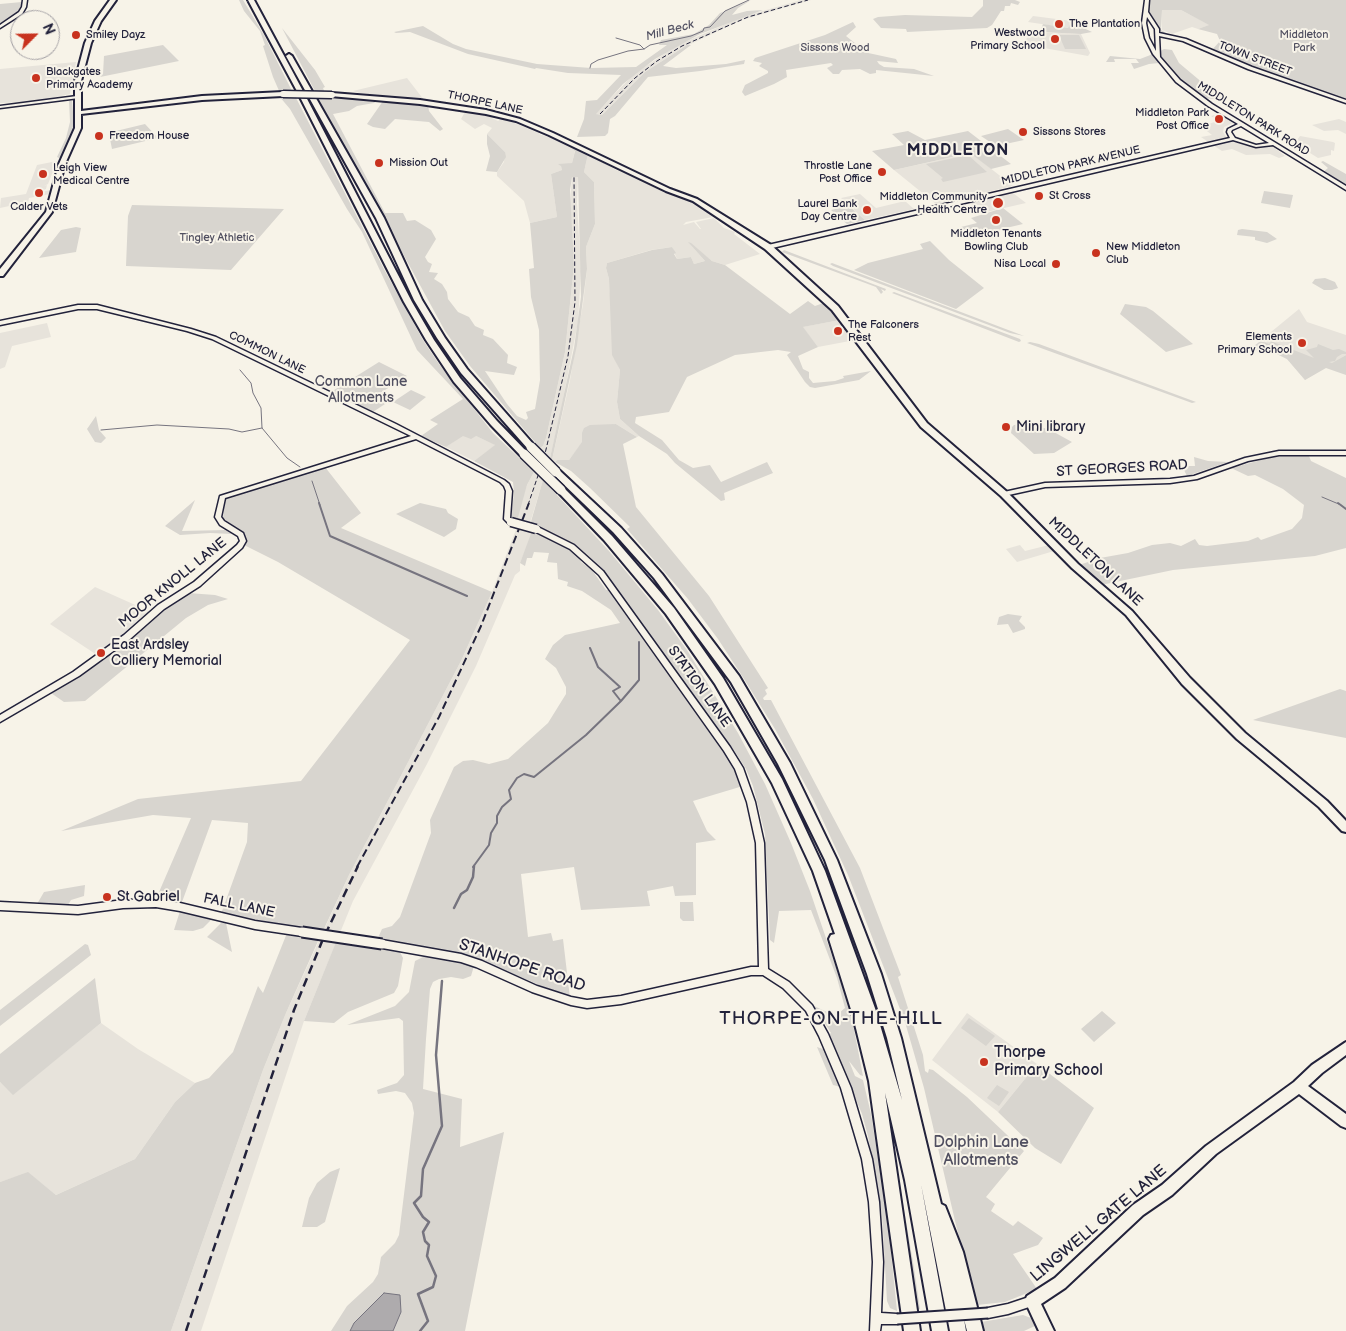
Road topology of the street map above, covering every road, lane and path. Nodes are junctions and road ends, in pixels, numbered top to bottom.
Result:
1 (25, 0) edge
2 (1147, 0) edge
3 (111, 2) edge
4 (256, 2) edge
5 (1145, 11) junction
6 (0, 27) edge
7 (1146, 30) junction
8 (1158, 34) junction
9 (1147, 38) junction
10 (1158, 57) junction
11 (77, 94) junction
12 (1346, 102) edge
13 (0, 107) edge
14 (78, 110) junction
15 (92, 111) junction
16 (1241, 124) junction
17 (79, 125) junction
18 (1233, 139) junction
19 (1273, 144) junction
20 (1346, 188) edge
21 (768, 247) junction
22 (0, 274) edge
23 (835, 308) joint
24 (0, 323) edge
25 (416, 437) junction
26 (527, 451) junction
27 (1346, 453) edge
28 (508, 485) joint
29 (1004, 494) junction
30 (0, 719) edge
31 (1346, 828) edge
32 (800, 830) junction
33 (0, 906) edge
34 (382, 944) joint
35 (764, 971) junction
36 (1346, 1048) edge
37 (1299, 1086) junction
38 (1346, 1122) edge
39 (928, 1179) junction
40 (1032, 1301) junction
41 (877, 1318) junction
42 (875, 1331) edge
43 (912, 1331) edge
44 (940, 1331) edge
45 (958, 1331) edge
46 (974, 1331) edge
47 (1047, 1331) edge

1 - 6 street
2 - 5 street, MIDDLETON PARK ROAD
3 - 11 main road
4 - 26 highway
5 - 7 street, MIDDLETON PARK ROAD
5 - 8 street
7 - 8 street
7 - 9 street, MIDDLETON PARK ROAD
8 - 9 street
8 - 10 street
8 - 12 street, TOWN STREET
9 - 10 street, MIDDLETON PARK ROAD
10 - 16 street, MIDDLETON PARK ROAD
11 - 13 street
11 - 14 main road
14 - 15 main road, THORPE LANE
14 - 17 main road
15 - 17 main road
15 - 21 main road, THORPE LANE, bridge
16 - 18 street
16 - 19 street, MIDDLETON PARK ROAD
17 - 22 main road
18 - 19 street
18 - 21 street, MIDDLETON PARK AVENUE
19 - 20 street, MIDDLETON PARK ROAD
21 - 23 main road, THORPE LANE
23 - 29 main road, MIDDLETON LANE
24 - 25 street, COMMON LANE
25 - 28 street, COMMON LANE
25 - 30 street, MOOR KNOLL LANE
26 - 32 highway, bridge
26 - 39 highway, bridge
27 - 29 street, ST GEORGES ROAD
28 - 35 street, STATION LANE, bridge
29 - 31 main road, MIDDLETON LANE
32 - 43 highway
32 - 44 highway
33 - 34 street, FALL LANE, bridge
34 - 35 street, STANHOPE ROAD
35 - 41 street
36 - 37 main road
37 - 38 main road
37 - 40 main road, LINGWELL GATE LANE
39 - 45 highway
39 - 46 highway
40 - 41 street, LINGWELL GATE LANE, bridge
40 - 47 main road
41 - 42 street

